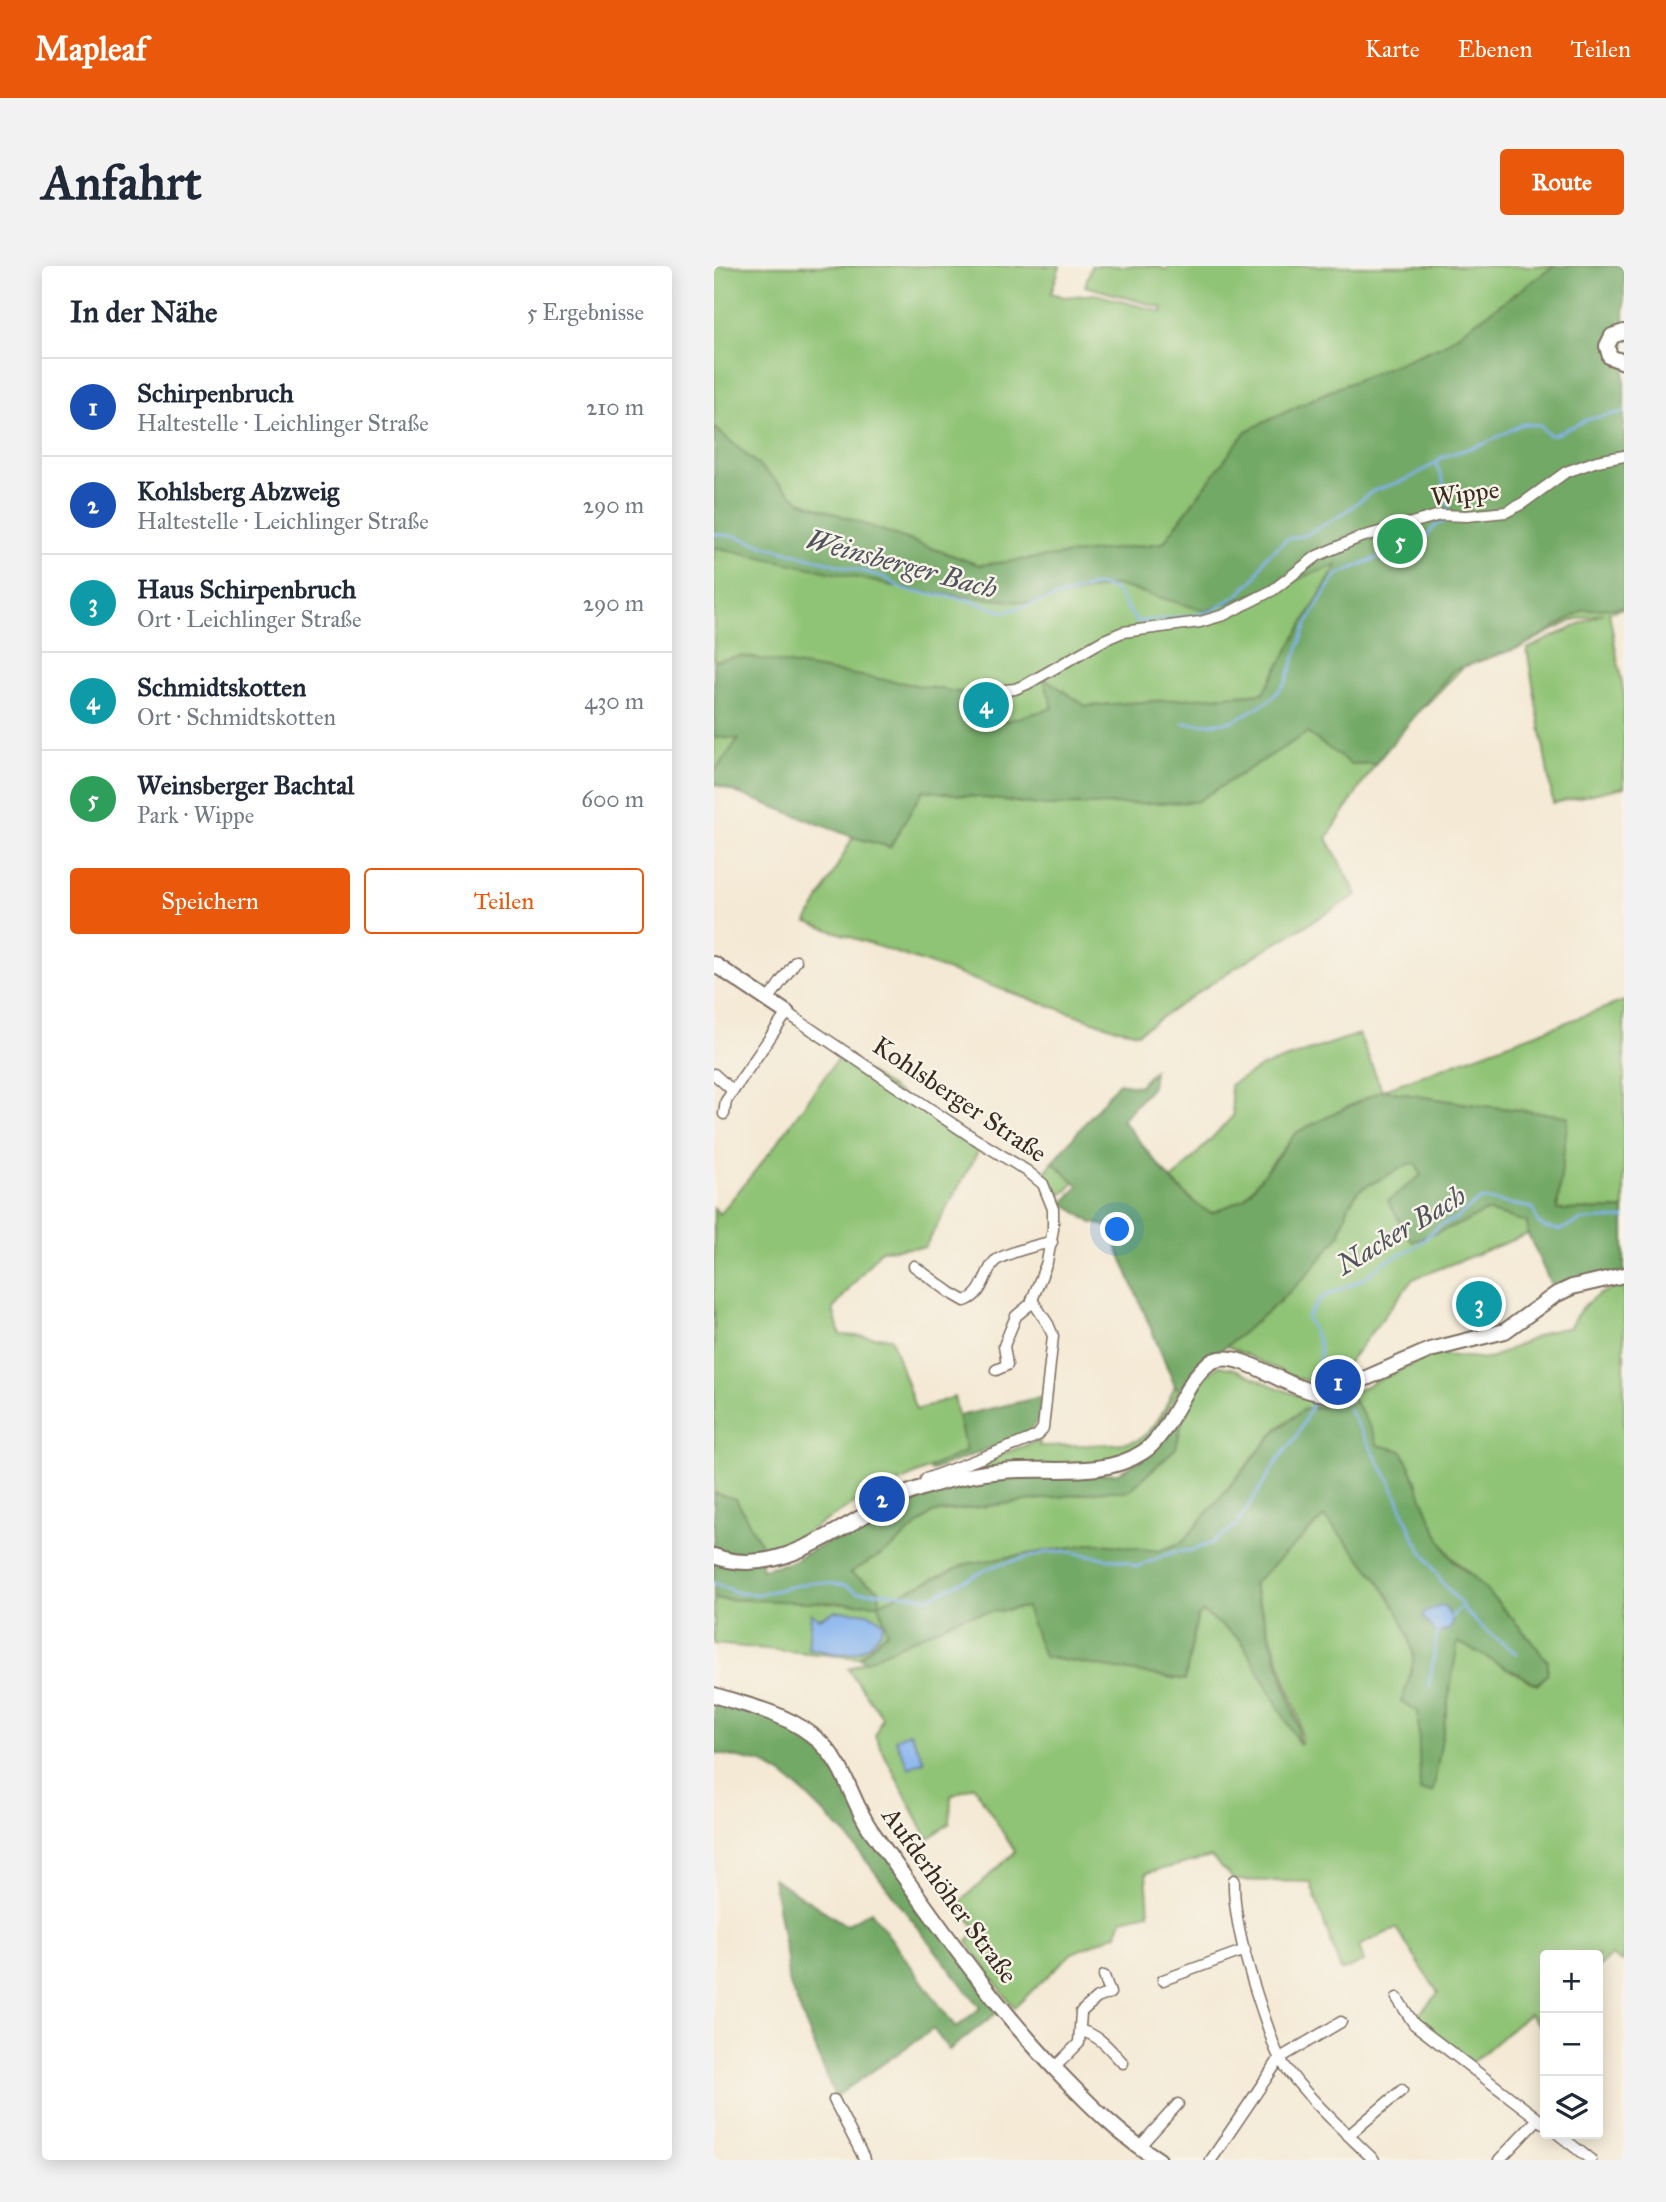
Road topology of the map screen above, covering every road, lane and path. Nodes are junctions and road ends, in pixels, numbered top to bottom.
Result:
1 (1624, 332) edge
2 (1624, 362) edge
3 (1624, 456) edge
4 (986, 692) dead end
5 (796, 961) dead end
6 (714, 964) edge
7 (768, 1000) junction
8 (787, 1013) junction
9 (714, 1074) edge
10 (733, 1091) junction
11 (724, 1114) dead end
12 (1052, 1242) junction
13 (914, 1266) dead end
14 (1624, 1275) edge
15 (1033, 1302) junction
16 (996, 1370) dead end
17 (923, 1487) junction
18 (714, 1556) edge
19 (714, 1695) edge
20 (1234, 1880) dead end
21 (1245, 1950) junction
22 (1104, 1976) dead end
23 (1163, 1980) dead end
24 (1397, 1998) dead end
25 (1341, 2022) dead end
26 (1081, 2031) junction
27 (1280, 2059) junction
28 (1123, 2063) dead end
29 (1054, 2067) junction
30 (1402, 2090) dead end
31 (834, 2100) dead end
32 (1178, 2104) dead end
33 (1540, 2119) edge
34 (1540, 2123) edge
35 (1349, 2135) junction
36 (1564, 2139) edge
37 (1139, 2147) junction
38 (865, 2160) edge
39 (1159, 2160) edge
40 (1211, 2160) edge
41 (1374, 2160) edge
42 (1499, 2160) edge
43 (1591, 2160) edge

1 - 2 main road
3 - 4 street, Wippe
5 - 7 street
6 - 7 main road, Kohlsberger Straße
7 - 8 main road, Kohlsberger Straße
8 - 10 street
8 - 12 street, Kohlsberger Straße
9 - 10 street
10 - 11 street
12 - 13 street
12 - 15 street, Kohlsberger Straße
14 - 17 main road
15 - 16 street
15 - 17 street
17 - 18 main road
19 - 29 main road, Aufderhöher Straße
20 - 21 street
21 - 23 street
21 - 27 street
22 - 26 street
24 - 33 street
25 - 27 street
26 - 28 street
26 - 29 street
27 - 35 street
27 - 40 street
29 - 37 main road, Aufderhöher Straße
30 - 35 street
31 - 38 street
32 - 37 street
34 - 42 street
35 - 41 street
36 - 43 street
37 - 39 main road, Aufderhöher Straße

